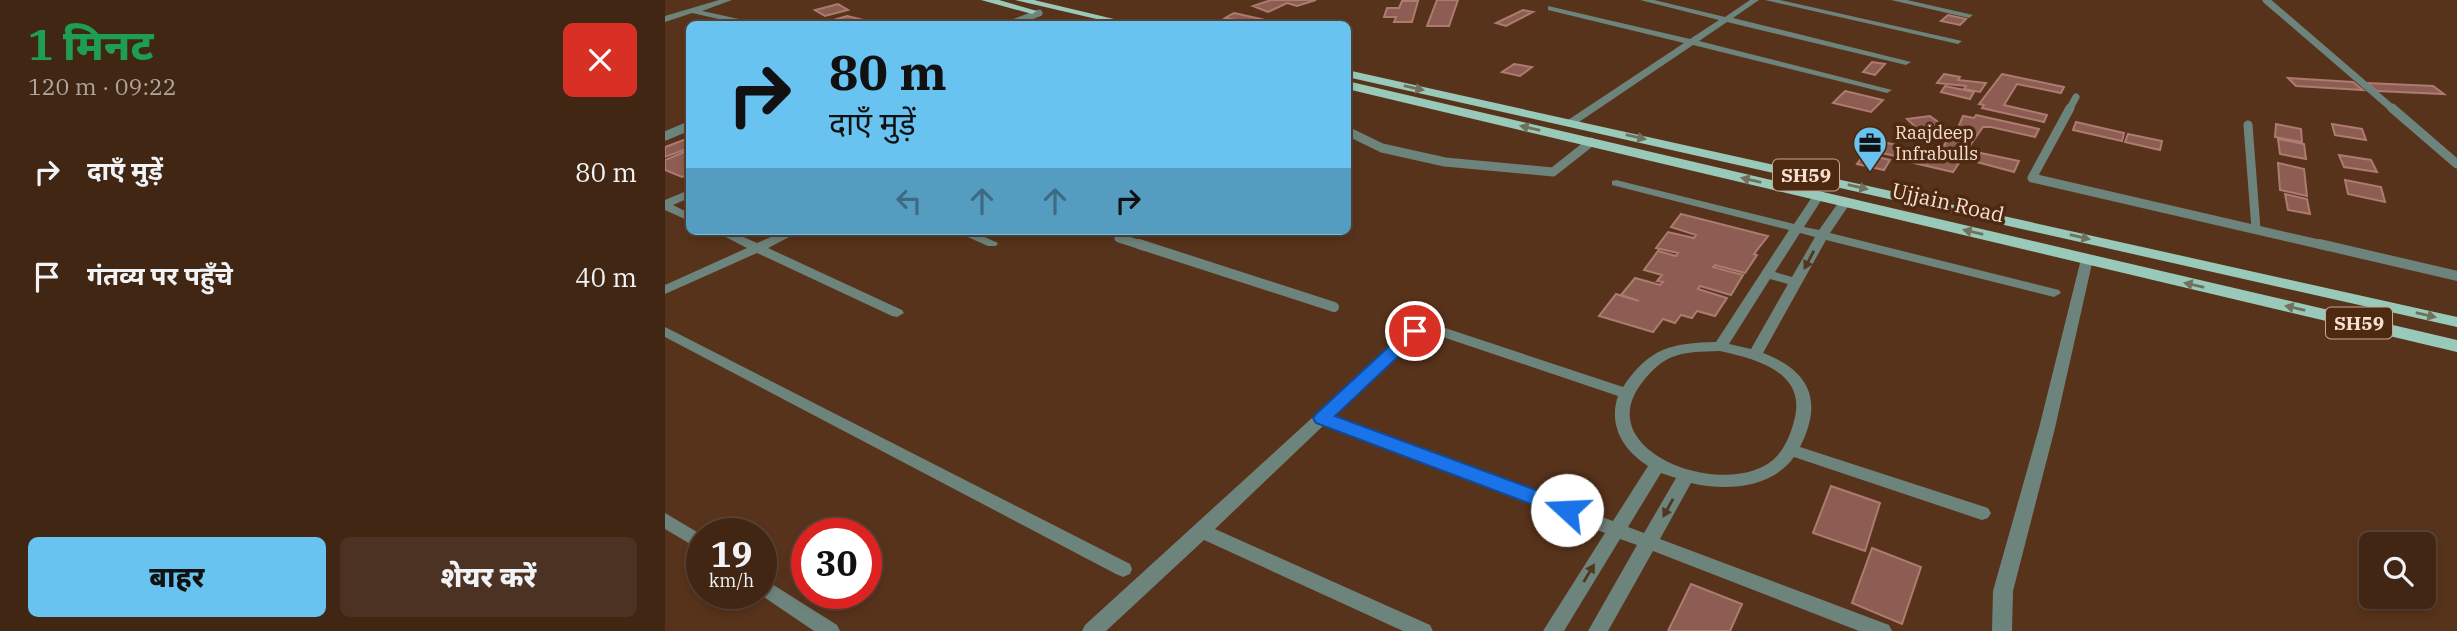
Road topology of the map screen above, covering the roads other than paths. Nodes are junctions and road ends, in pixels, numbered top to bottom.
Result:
1 (728, 0) edge
2 (986, 0) edge
3 (1024, 0) edge
4 (1644, 0) edge
5 (1755, 0) edge
6 (1769, 0) edge
7 (1895, 0) edge
8 (2266, 0) edge
9 (1551, 8) dead end
10 (692, 11) junction
11 (1039, 13) junction
12 (1969, 15) dead end
13 (665, 19) edge
14 (1726, 19) junction
15 (737, 21) edge
16 (1018, 21) edge
17 (1073, 21) edge
18 (1117, 21) edge
19 (1958, 41) dead end
20 (1691, 43) junction
21 (1906, 62) dead end
22 (1351, 74) edge
23 (1351, 86) edge
24 (1887, 90) dead end
25 (2076, 97) dead end
26 (1572, 122) junction
27 (2248, 125) dead end
28 (686, 127) edge
29 (1351, 133) edge
30 (665, 136) edge
31 (1591, 142) junction
32 (2457, 164) edge
33 (1616, 183) dead end
34 (686, 195) edge
35 (1818, 196) junction
36 (1846, 202) junction
37 (665, 205) edge
38 (686, 216) edge
39 (2046, 229) junction
40 (2256, 229) junction
41 (1794, 230) junction
42 (729, 235) edge
43 (786, 235) edge
44 (971, 235) edge
45 (1119, 235) edge
46 (1822, 237) junction
47 (992, 243) dead end
48 (757, 248) junction
49 (2040, 248) junction
50 (2087, 259) junction
51 (1766, 274) junction
52 (2457, 276) edge
53 (1797, 282) junction
54 (665, 290) edge
55 (2054, 293) dead end
56 (1333, 307) dead end
57 (897, 313) dead end
58 (2457, 322) edge
59 (665, 331) edge
60 (1720, 346) junction
61 (2457, 346) edge
62 (1755, 354) junction
63 (1626, 393) junction
64 (1322, 418) junction
65 (1790, 450) junction
66 (1658, 464) junction
67 (1686, 476) junction
68 (1982, 513) dead end
69 (665, 520) edge
70 (1616, 528) junction
71 (1202, 531) junction
72 (686, 534) edge
73 (1650, 541) junction
74 (1123, 569) dead end
75 (777, 595) edge
76 (830, 631) edge
77 (1092, 631) edge
78 (1423, 631) edge
79 (1553, 631) edge
80 (1598, 631) edge
81 (1882, 631) edge
82 (2001, 631) edge

1 - 10 street
2 - 11 main road
3 - 18 main road
4 - 14 street
5 - 14 street
6 - 19 street
7 - 12 street
8 - 32 lane
9 - 20 street
10 - 13 street
10 - 15 street
11 - 16 lane
11 - 17 main road
14 - 20 street
14 - 21 street
20 - 24 street
20 - 26 street
22 -> 26 main road, Ujjain Road / SH59
31 -> 23 main road, Ujjain Road / SH59
25 - 40 lane
26 -> 39 main road, Ujjain Road / SH59
27 - 40 lane
28 - 30 lane
29 - 31 lane
35 -> 31 main road, Ujjain Road / SH59
33 - 41 street
34 - 37 street
35 - 36 main road, Ujjain Road / SH59
35 - 41 street
36 - 46 street
49 -> 36 main road, Ujjain Road / SH59
37 - 38 street
39 - 49 main road
39 -> 58 main road, Ujjain Road / SH59
40 - 52 lane
41 - 46 street
41 - 51 street
42 - 48 street
43 - 48 street
44 - 47 street
45 - 56 lane
46 -> 53 street
46 - 55 street
48 - 54 street
48 - 57 street
49 - 50 main road, Ujjain Road / SH59
61 -> 50 main road, Ujjain Road / SH59
50 - 82 street
51 - 53 street
51 - 60 street
53 - 62 street
59 - 74 street
60 - 62 street
60 - 63 street
62 - 65 street
63 - 64 street
63 - 66 street
64 - 70 street
64 - 71 street
65 - 67 street
65 - 68 street
66 - 67 street
66 - 70 street
67 -> 73 street
69 - 72 street
70 - 73 street
79 -> 70 street
71 - 77 street
71 - 78 street
73 - 80 street
73 - 81 street
75 - 76 street

